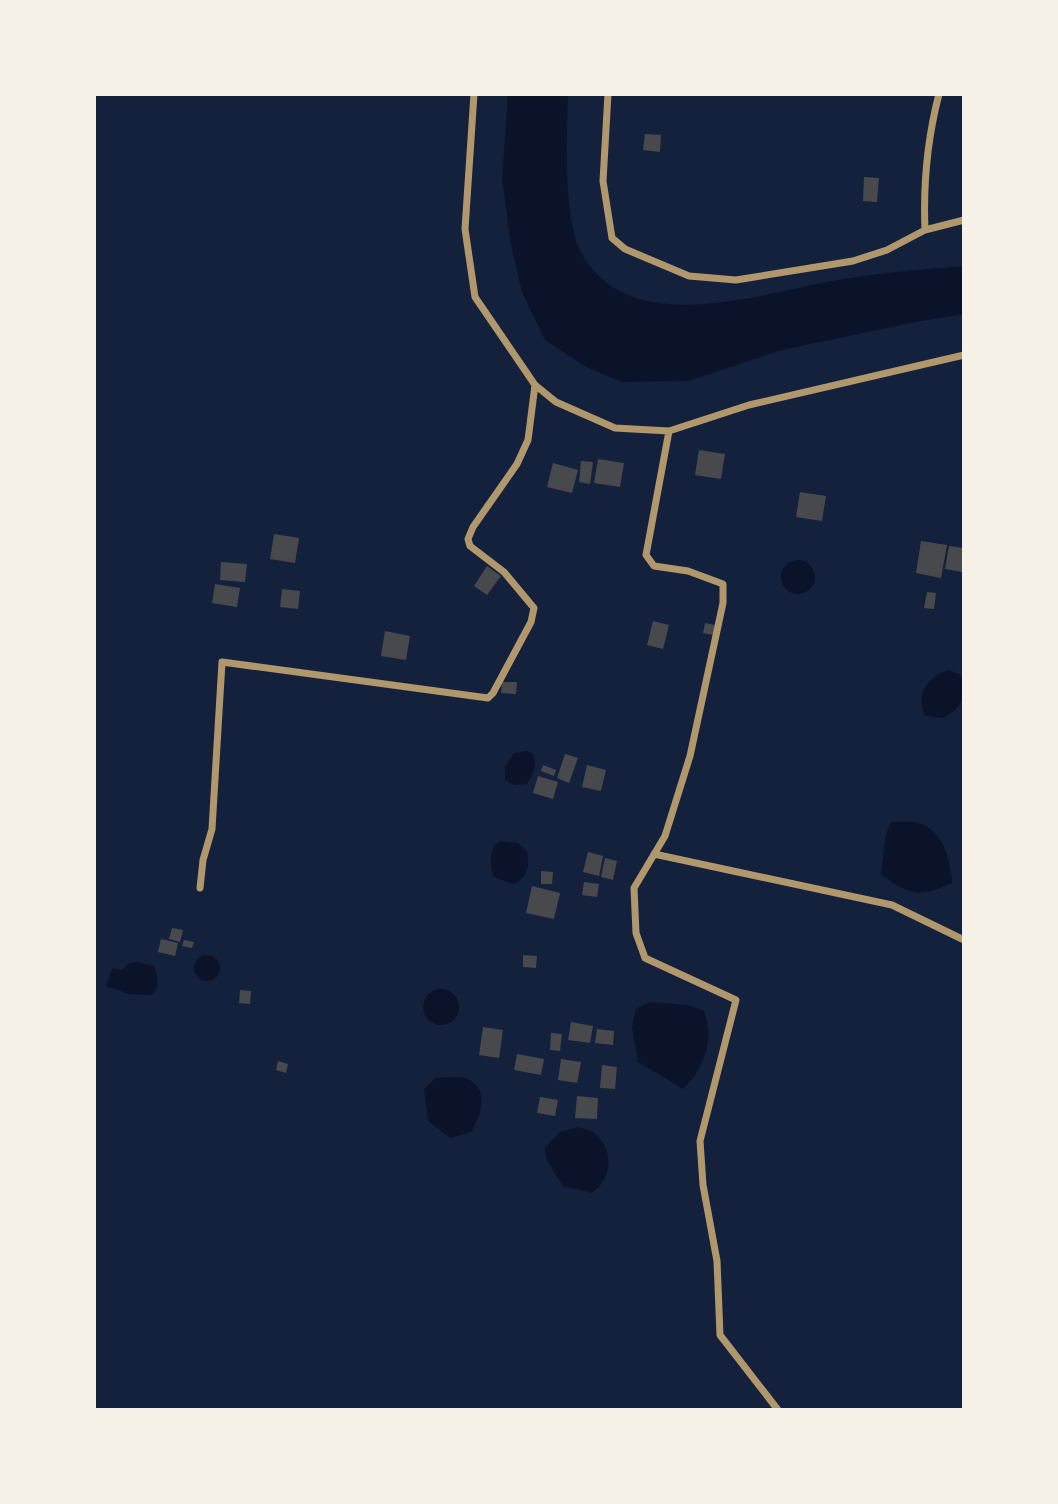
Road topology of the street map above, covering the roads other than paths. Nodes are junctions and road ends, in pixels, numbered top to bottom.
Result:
1 (474, 94) edge
2 (608, 94) edge
3 (939, 94) edge
4 (964, 220) edge
5 (925, 230) junction
6 (964, 355) edge
7 (535, 385) junction
8 (669, 431) junction
9 (654, 854) junction
10 (200, 888) dead end
11 (964, 940) edge
12 (778, 1410) edge

1 - 7 street
2 - 5 street
3 - 5 street
4 - 5 street
6 - 8 street
7 - 8 street
7 - 10 street
8 - 9 street
9 - 11 street
9 - 12 street

